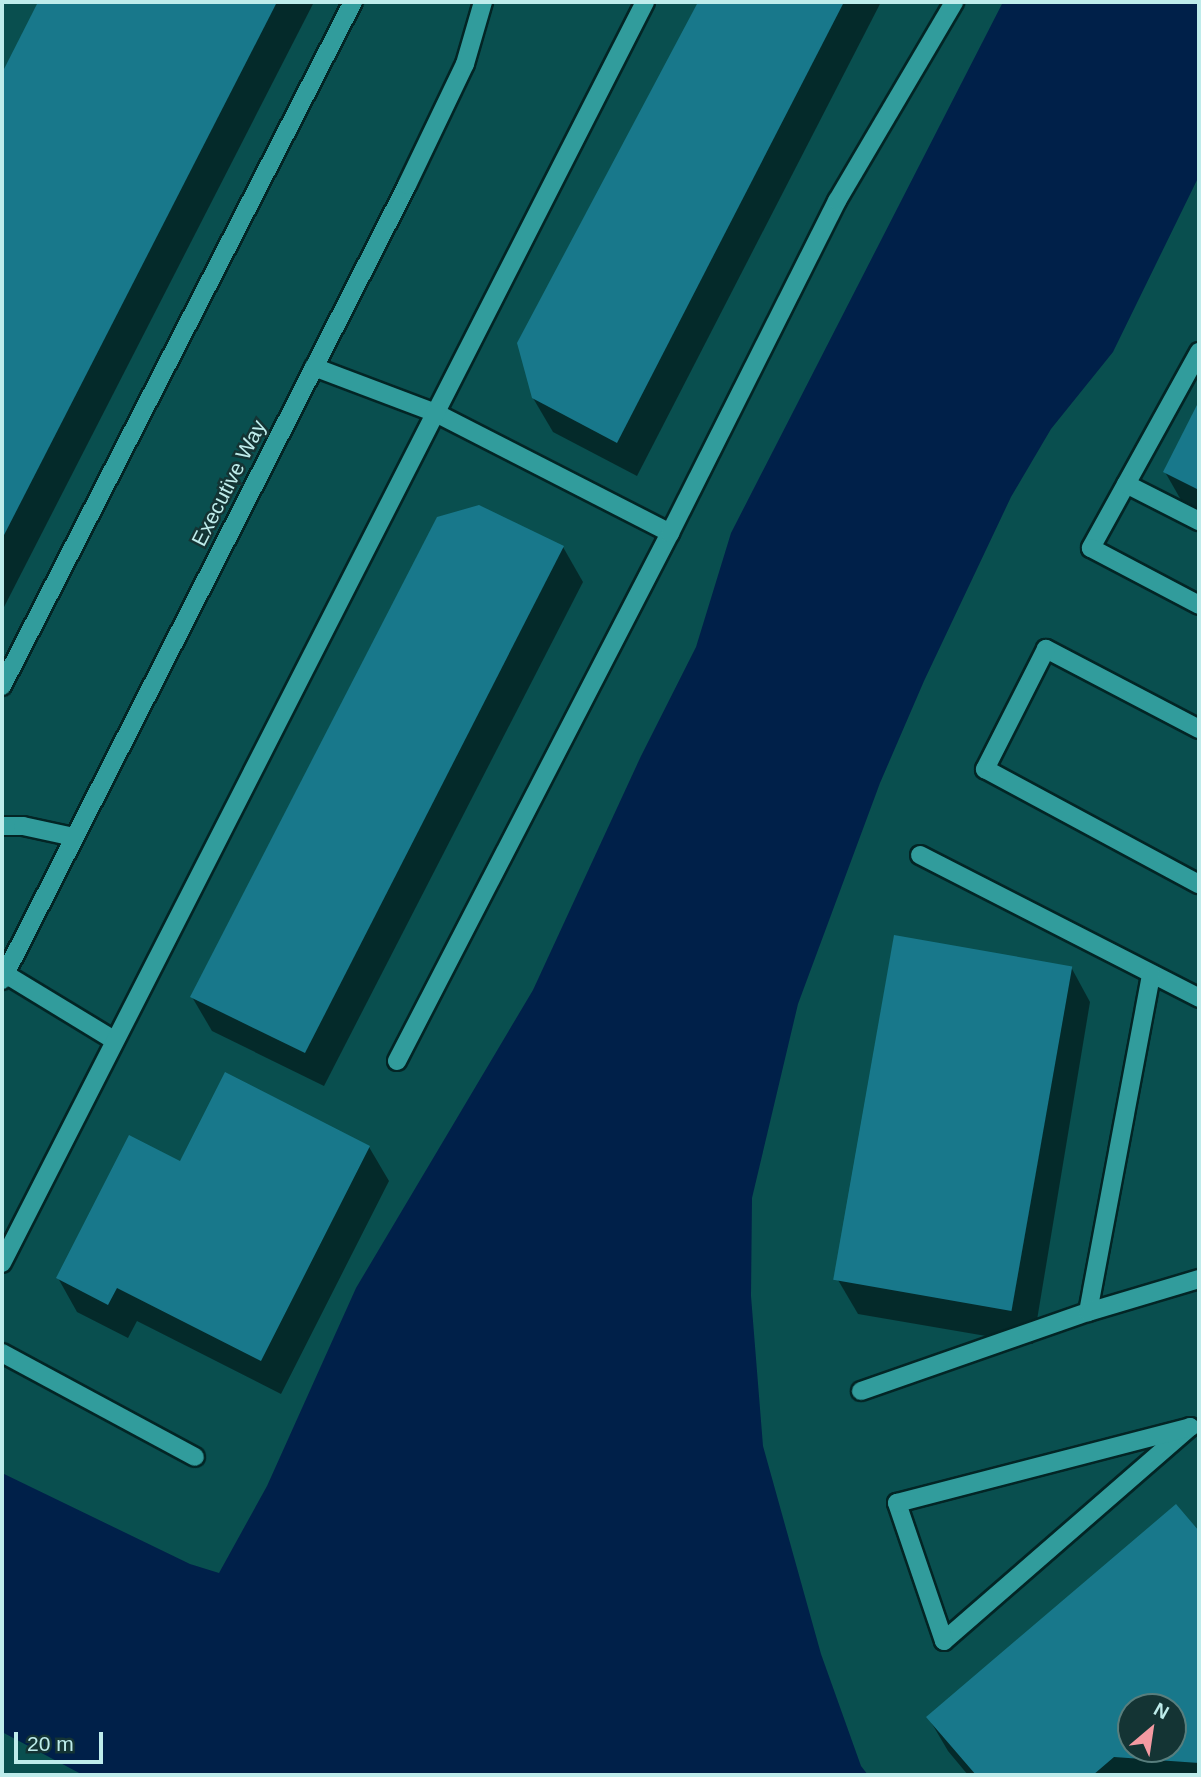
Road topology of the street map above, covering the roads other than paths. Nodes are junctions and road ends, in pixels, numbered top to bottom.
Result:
1 (353, 2) edge
2 (483, 2) edge
3 (645, 2) edge
4 (954, 2) edge
5 (1199, 352) edge
6 (314, 367) junction
7 (436, 413) junction
8 (1126, 484) junction
9 (1199, 521) edge
10 (670, 533) junction
11 (1199, 605) edge
12 (2, 686) edge
13 (1199, 729) edge
14 (2, 826) edge
15 (74, 837) junction
16 (920, 855) dead end
17 (1199, 884) edge
18 (3, 975) edge
19 (1151, 975) junction
20 (1199, 998) edge
21 (114, 1040) junction
22 (397, 1061) dead end
23 (2, 1263) edge
24 (1199, 1279) edge
25 (1088, 1312) junction
26 (2, 1353) edge
27 (861, 1391) dead end
28 (1194, 1432) edge
29 (195, 1457) dead end

1 - 12 street
2 - 6 street, Executive Way
3 - 7 street
4 - 10 street
5 - 8 street
6 - 7 street
6 - 15 street, Executive Way
7 - 10 street
7 - 21 street
8 - 9 street
8 - 11 street
10 - 22 street
13 - 17 street
14 - 15 street
15 - 18 street, Executive Way
16 - 19 street
18 - 21 street
19 - 20 street
19 - 25 street
21 - 23 street
24 - 25 street
25 - 27 street
26 - 29 street
28 - 28 street

